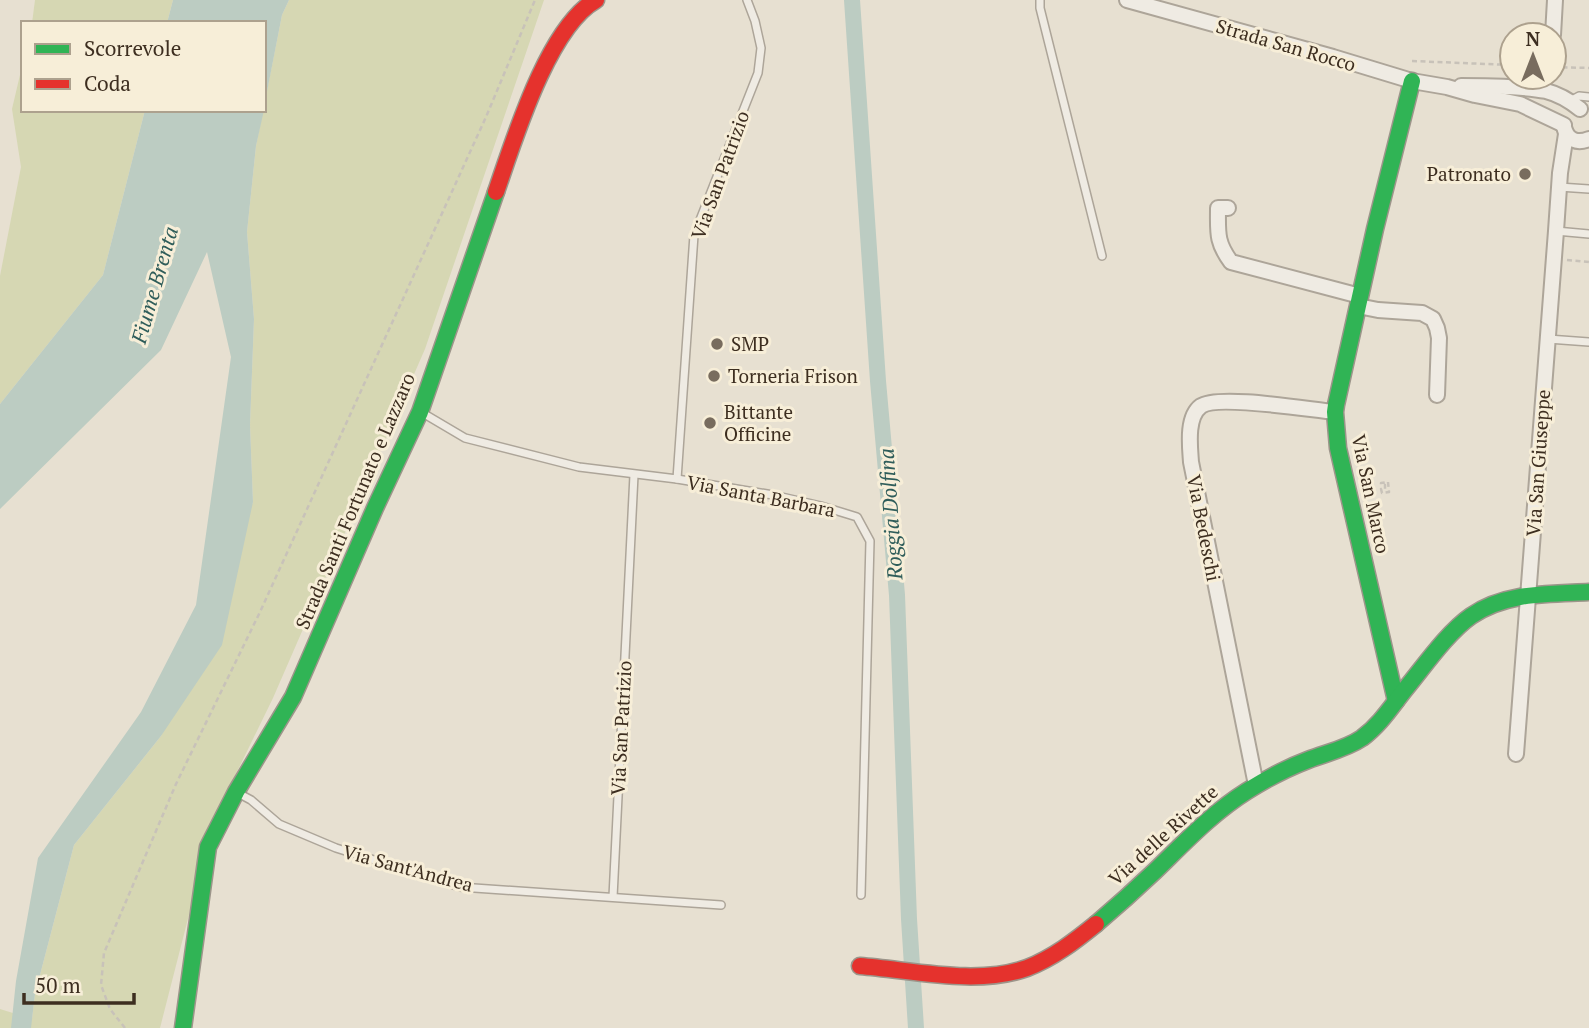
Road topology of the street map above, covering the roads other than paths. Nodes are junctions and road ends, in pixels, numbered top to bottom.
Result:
1 (596, 0) edge
2 (747, 0) edge
3 (1040, 0) edge
4 (1127, 0) edge
5 (1555, 0) edge
6 (1554, 21) edge
7 (1412, 81) junction
8 (1498, 86) edge
9 (1447, 87) junction
10 (1547, 91) edge
11 (1557, 91) edge
12 (1589, 97) edge
13 (1580, 108) edge
14 (1545, 114) junction
15 (1579, 137) edge
16 (1560, 180) junction
17 (1589, 189) edge
18 (1228, 208) dead end
19 (1556, 231) junction
20 (1589, 234) edge
21 (1102, 256) dead end
22 (1359, 301) junction
23 (1547, 339) junction
24 (1589, 342) edge
25 (1437, 395) dead end
26 (420, 412) junction
27 (1335, 412) junction
28 (634, 475) junction
29 (677, 479) junction
30 (1589, 592) edge
31 (1528, 596) junction
32 (1396, 701) junction
33 (1516, 754) dead end
34 (1256, 785) junction
35 (236, 792) junction
36 (861, 895) dead end
37 (613, 897) junction
38 (721, 905) dead end
39 (860, 966) dead end
40 (183, 1028) edge

1 - 26 street, Strada Santi Fortunato e Lazzaro
2 - 29 lane, Via San Patrizio
3 - 21 lane
4 - 7 street, Strada San Rocco
5 - 6 street
7 - 9 street, Strada San Rocco
7 - 22 street, Via San Marco
8 - 9 street, Strada San Rocco
9 - 14 street, Strada San Rocco
10 - 14 street
11 - 13 street, Strada San Rocco
12 - 13 lane
13 - 15 street
14 - 15 street, Strada San Rocco
15 - 16 street, Via San Giuseppe
16 - 17 lane
16 - 19 street, Via San Giuseppe
18 - 22 street
19 - 20 lane
19 - 23 street, Via San Giuseppe
22 - 25 street
22 - 27 street, Via San Marco
23 - 24 lane
23 - 31 street, Via San Giuseppe
26 - 28 lane, Via Santa Barbara
26 - 35 street, Strada Santi Fortunato e Lazzaro
27 - 32 street, Via San Marco
27 - 34 street, Via Bedeschi
28 - 29 lane, Via Santa Barbara
28 - 37 lane, Via San Patrizio
29 - 36 lane, Via Santa Barbara
30 - 31 street, Via delle Rivette
31 - 32 street, Via delle Rivette
31 - 33 street, Via San Giuseppe
32 - 34 street, Via delle Rivette
34 - 39 street, Via delle Rivette
35 - 37 lane, Via Sant'Andrea
35 - 40 street, Strada Santi Fortunato e Lazzaro
37 - 38 lane, Via Sant'Andrea

